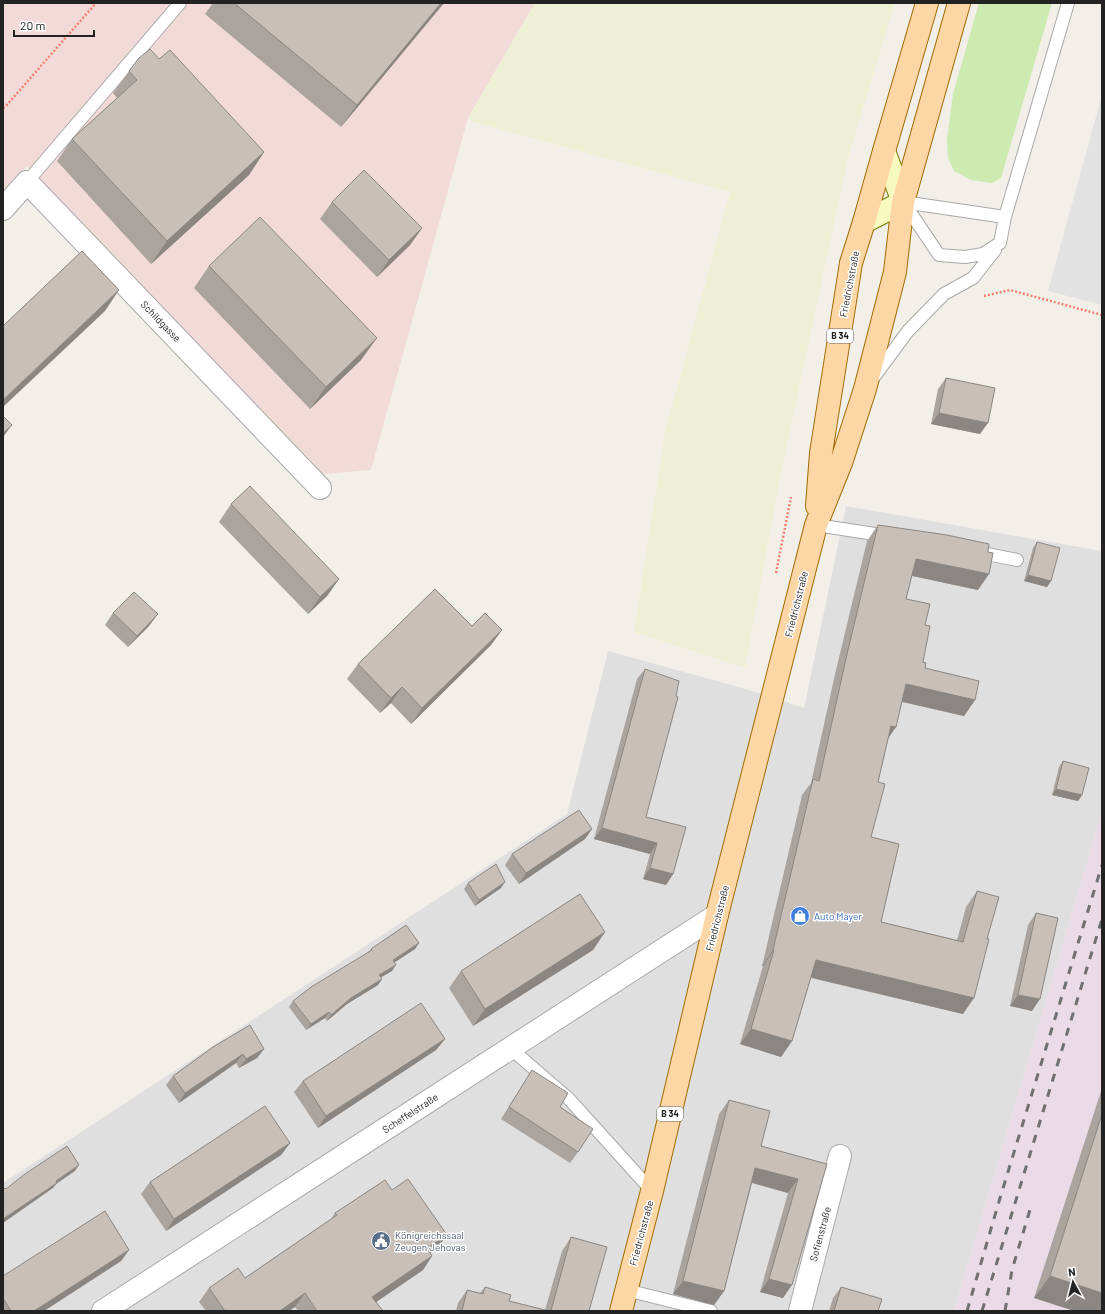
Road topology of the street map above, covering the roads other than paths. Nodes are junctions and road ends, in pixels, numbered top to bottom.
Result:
1 (180, 3) edge
2 (927, 3) edge
3 (960, 3) edge
4 (1068, 3) edge
5 (884, 151) junction
6 (27, 182) junction
7 (903, 202) junction
8 (3, 209) edge
9 (1005, 217) junction
10 (864, 222) junction
11 (1000, 243) junction
12 (865, 389) junction
13 (320, 488) dead end
14 (816, 525) junction
15 (899, 538) edge
16 (966, 550) edge
17 (1017, 560) dead end
18 (717, 916) junction
19 (510, 1048) junction
20 (840, 1156) dead end
21 (652, 1191) junction
22 (626, 1290) junction
23 (103, 1311) edge
24 (621, 1311) edge
25 (711, 1311) edge
26 (800, 1311) edge

1 - 6 lane
2 - 5 main road, Friedrichstraße / B 34
3 - 7 main road, B 34
4 - 9 lane
5 - 7 main road
5 - 10 main road, Friedrichstraße / B 34
6 - 8 street
6 - 13 street, Schildgasse
7 - 9 lane
7 - 10 main road
7 - 11 lane
7 - 12 main road, Friedrichstraße / B 34
9 - 11 lane
10 - 14 main road, Friedrichstraße / B 34
11 - 12 lane
12 - 14 main road, Friedrichstraße / B 34
14 - 15 lane
14 - 18 main road, Friedrichstraße / B 34
16 - 17 lane
18 - 19 street, Scheffelstraße
18 - 21 main road, Friedrichstraße / B 34
19 - 21 lane
19 - 23 street, Scheffelstraße
20 - 26 street, Sofienstraße
21 - 22 main road, Friedrichstraße / B 34
22 - 24 main road, Friedrichstraße / B 34
22 - 25 lane

